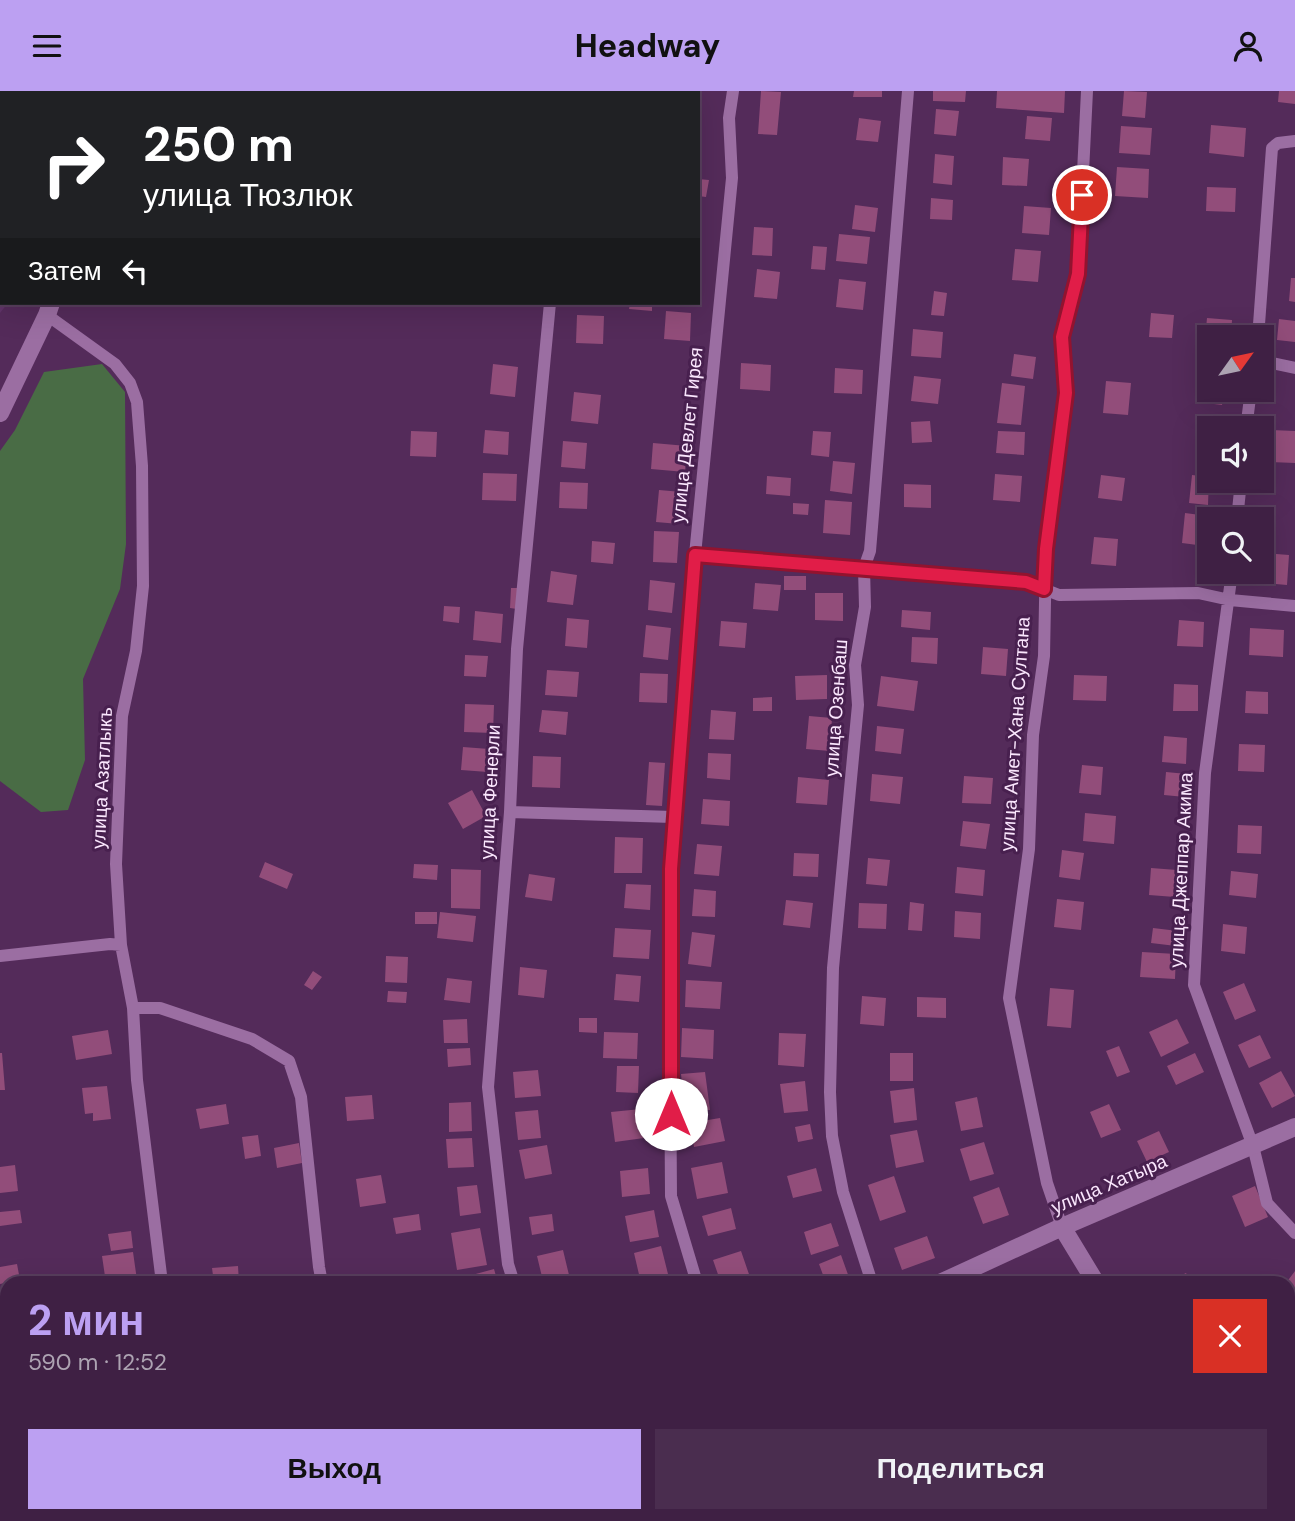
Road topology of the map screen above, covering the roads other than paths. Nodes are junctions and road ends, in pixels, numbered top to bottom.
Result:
1 (733, 91) edge
2 (908, 91) edge
3 (1087, 91) edge
4 (1295, 141) edge
5 (550, 305) edge
6 (49, 309) edge
7 (1259, 325) edge
8 (1274, 364) edge
9 (1295, 368) edge
10 (0, 412) edge
11 (695, 555) junction
12 (864, 568) junction
13 (1231, 584) edge
14 (1044, 589) junction
15 (1230, 600) junction
16 (1295, 606) edge
17 (510, 812) junction
18 (673, 817) junction
19 (121, 945) junction
20 (0, 956) edge
21 (133, 1008) junction
22 (1295, 1127) edge
23 (1253, 1146) junction
24 (1062, 1227) junction
25 (1295, 1233) edge
26 (161, 1276) edge
27 (321, 1276) edge
28 (512, 1276) edge
29 (695, 1276) edge
30 (870, 1276) edge
31 (955, 1276) edge
32 (1092, 1276) edge

1 - 11 street, улица Девлет Гирея
2 - 12 street, улица Озенбаш
3 - 14 street, улица Амет-Хана Султана
4 - 7 street
5 - 17 street, улица Фенерли
6 - 10 street
6 - 19 street, улица Азатлыкъ
8 - 9 street
11 - 12 street
11 - 18 street, улица Девлет Гирея
12 - 14 street
12 - 30 street, улица Озенбаш
13 - 15 street, улица Джеппар Акима
14 - 15 street
14 - 24 street, улица Амет-Хана Султана
15 - 16 street
15 - 23 street, улица Джеппар Акима
17 - 18 street
17 - 28 street, улица Фенерли
18 - 29 street, улица Девлет Гирея
19 - 20 street
19 - 21 street, улица Азатлыкъ
21 - 26 street, улица Азатлыкъ
21 - 27 street
22 - 23 street, улица Хатыра
23 - 24 street, улица Хатыра
23 - 25 street, улица Джеппар Акима
24 - 31 street, улица Хатыра
24 - 32 street, улица Амет-Хана Султана

